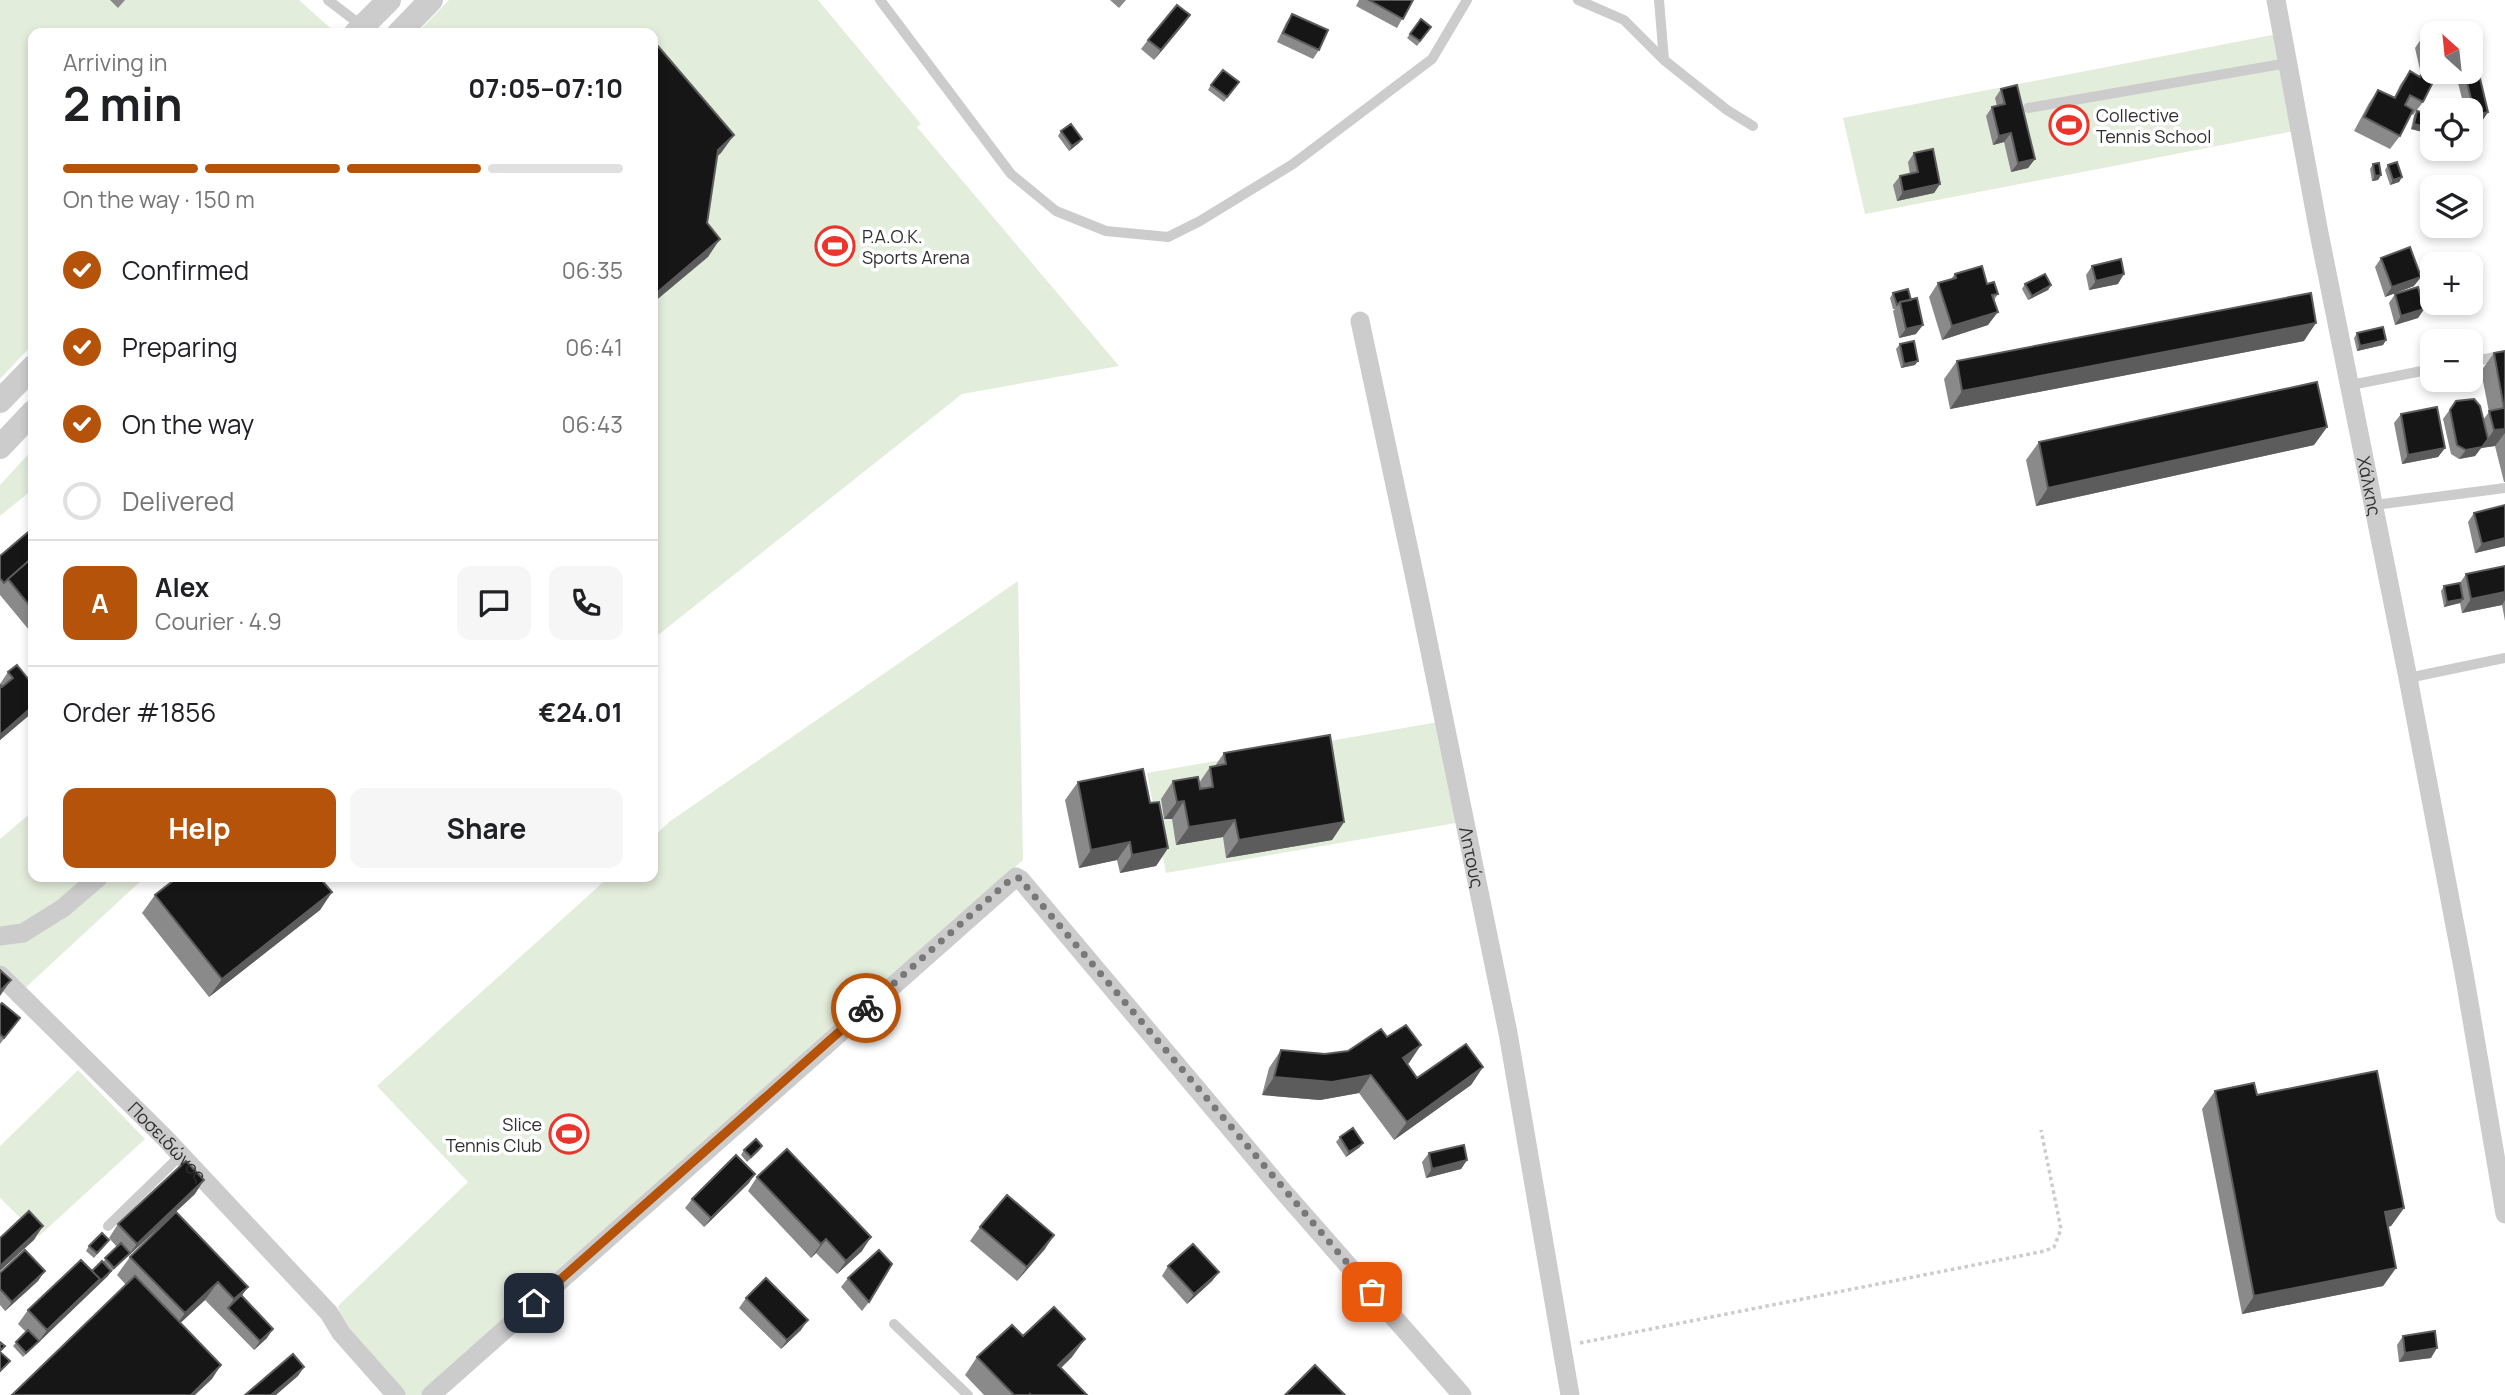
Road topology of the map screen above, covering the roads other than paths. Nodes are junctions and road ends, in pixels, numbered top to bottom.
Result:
1 (328, 0) edge
2 (389, 0) edge
3 (431, 0) edge
4 (880, 0) edge
5 (1467, 0) edge
6 (1578, 0) edge
7 (1659, 0) edge
8 (2276, 0) edge
9 (357, 28) edge
10 (361, 28) edge
11 (404, 28) edge
12 (1664, 60) junction
13 (2288, 63) junction
14 (2028, 108) dead end
15 (1753, 126) dead end
16 (1360, 321) dead end
17 (2505, 355) edge
18 (2483, 360) edge
19 (2420, 371) edge
20 (28, 372) edge
21 (2351, 384) junction
22 (0, 401) edge
23 (28, 417) edge
24 (0, 447) edge
25 (2505, 488) edge
26 (2375, 505) junction
27 (2505, 658) edge
28 (2409, 678) junction
29 (93, 882) edge
30 (0, 936) edge
31 (0, 975) edge
32 (181, 1155) junction
33 (2505, 1214) edge
34 (108, 1226) dead end
35 (894, 1324) dead end
36 (396, 1395) edge
37 (431, 1395) edge
38 (968, 1395) edge
39 (1462, 1395) edge
40 (1570, 1395) edge

1 - 9 lane
2 - 10 street
3 - 11 street
4 - 5 lane
6 - 12 lane
7 - 12 lane
8 - 13 street, Χάλκης
12 - 15 lane
13 - 14 lane
13 - 21 street, Χάλκης
16 - 40 street, Λητούς
17 - 18 lane
19 - 21 lane
20 - 22 street
21 - 26 street, Χάλκης
23 - 24 street
25 - 26 lane
26 - 28 street, Χάλκης
27 - 28 lane
28 - 33 street, Χάλκης
29 - 30 street
31 - 32 street, Ποσειδώνος
32 - 34 lane
32 - 36 street, Ποσειδώνος
35 - 38 lane
37 - 39 street

